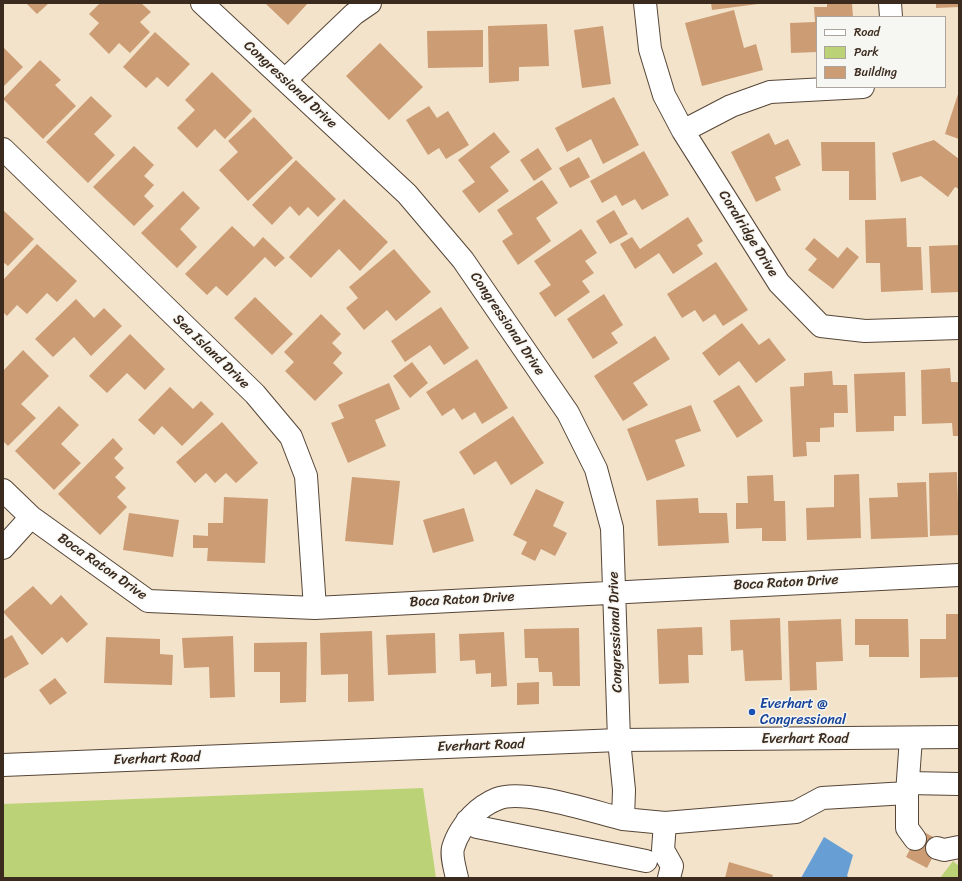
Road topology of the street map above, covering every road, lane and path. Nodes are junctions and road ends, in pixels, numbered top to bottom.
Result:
1 (202, 3) edge
2 (370, 3) edge
3 (645, 3) edge
4 (890, 3) edge
5 (890, 16) edge
6 (285, 80) junction
7 (844, 88) edge
8 (683, 131) junction
9 (3, 149) edge
10 (959, 328) edge
11 (3, 490) edge
12 (31, 517) junction
13 (3, 548) edge
14 (959, 575) edge
15 (614, 592) junction
16 (315, 608) junction
17 (959, 737) edge
18 (910, 738) junction
19 (619, 740) junction
20 (3, 765) edge
21 (959, 784) edge
22 (907, 788) junction
23 (623, 820) junction
24 (467, 822) junction
25 (666, 822) junction
26 (915, 839) dead end
27 (959, 847) edge
28 (937, 848) dead end
29 (651, 863) edge
30 (457, 878) edge
31 (669, 878) edge

1 - 6 street, Congressional Drive
2 - 6 street
3 - 8 street, Coralridge Drive
4 - 5 street
6 - 15 street, Congressional Drive
7 - 8 street
8 - 10 street, Coralridge Drive
9 - 16 street, Sea Island Drive
11 - 12 street, Boca Raton Drive
12 - 13 street
12 - 16 street, Boca Raton Drive
14 - 15 street, Boca Raton Drive
15 - 16 street, Boca Raton Drive
15 - 19 street, Congressional Drive
17 - 18 street, Everhart Road
18 - 19 street, Everhart Road
18 - 22 street
19 - 20 street, Everhart Road
19 - 23 street, Congressional Drive
21 - 22 street
22 - 25 street
22 - 26 street
23 - 24 street
23 - 25 street
24 - 29 street
24 - 30 street
25 - 29 street
27 - 28 street
29 - 31 street

